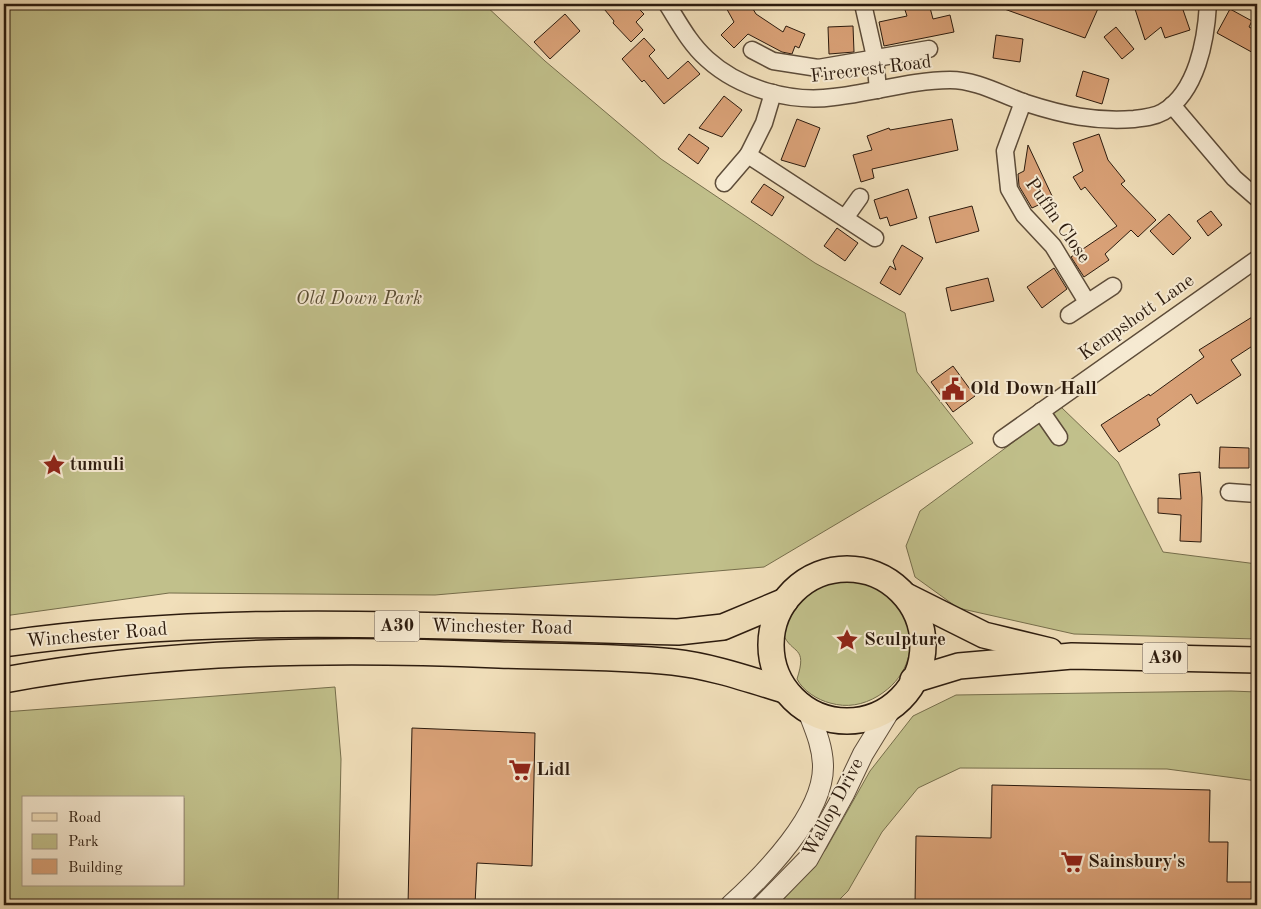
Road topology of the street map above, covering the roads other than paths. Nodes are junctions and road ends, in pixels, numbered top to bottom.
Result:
1 (668, 4) edge
2 (863, 4) edge
3 (1208, 4) edge
4 (929, 49) dead end
5 (752, 50) dead end
6 (875, 57) junction
7 (878, 90) junction
8 (773, 94) junction
9 (1023, 102) junction
10 (1172, 105) junction
11 (748, 155) junction
12 (724, 183) dead end
13 (860, 197) dead end
14 (1257, 198) edge
15 (845, 218) junction
16 (875, 238) dead end
17 (1257, 259) edge
18 (1113, 286) dead end
19 (1087, 302) junction
20 (1069, 315) dead end
21 (1041, 411) junction
22 (1059, 437) dead end
23 (1002, 439) dead end
24 (1230, 492) dead end
25 (1257, 494) edge
26 (901, 594) junction
27 (785, 601) junction
28 (4, 644) edge
29 (1072, 656) junction
30 (1257, 660) edge
31 (4, 680) edge
32 (913, 680) junction
33 (784, 690) junction
34 (895, 702) junction
35 (808, 711) junction
36 (731, 905) edge
37 (763, 905) edge

1 - 8 street, Firecrest Road
2 - 6 street
3 - 10 street
4 - 6 street
5 - 6 street
6 - 7 street
7 - 8 street, Firecrest Road
7 - 9 street, Firecrest Road
8 - 11 street
9 - 10 street, Firecrest Road
9 - 19 street, Puffin Close
10 - 14 street
11 - 12 street
11 - 15 street
13 - 15 street
15 - 16 street
17 - 21 street, Kempshott Lane
18 - 19 street
19 - 20 street
21 - 22 street
21 - 23 street, Kempshott Lane
24 - 25 street
26 - 27 main road
26 - 29 main road, A30
26 - 32 main road
27 - 28 main road, Winchester Road / A30
27 - 33 main road
29 - 30 main road, A30
29 - 32 main road, A30
31 - 33 main road, Winchester Road / A30
32 - 34 main road
33 - 35 main road
34 - 35 main road
34 - 37 street, Wallop Drive
35 - 36 street, Wallop Drive

